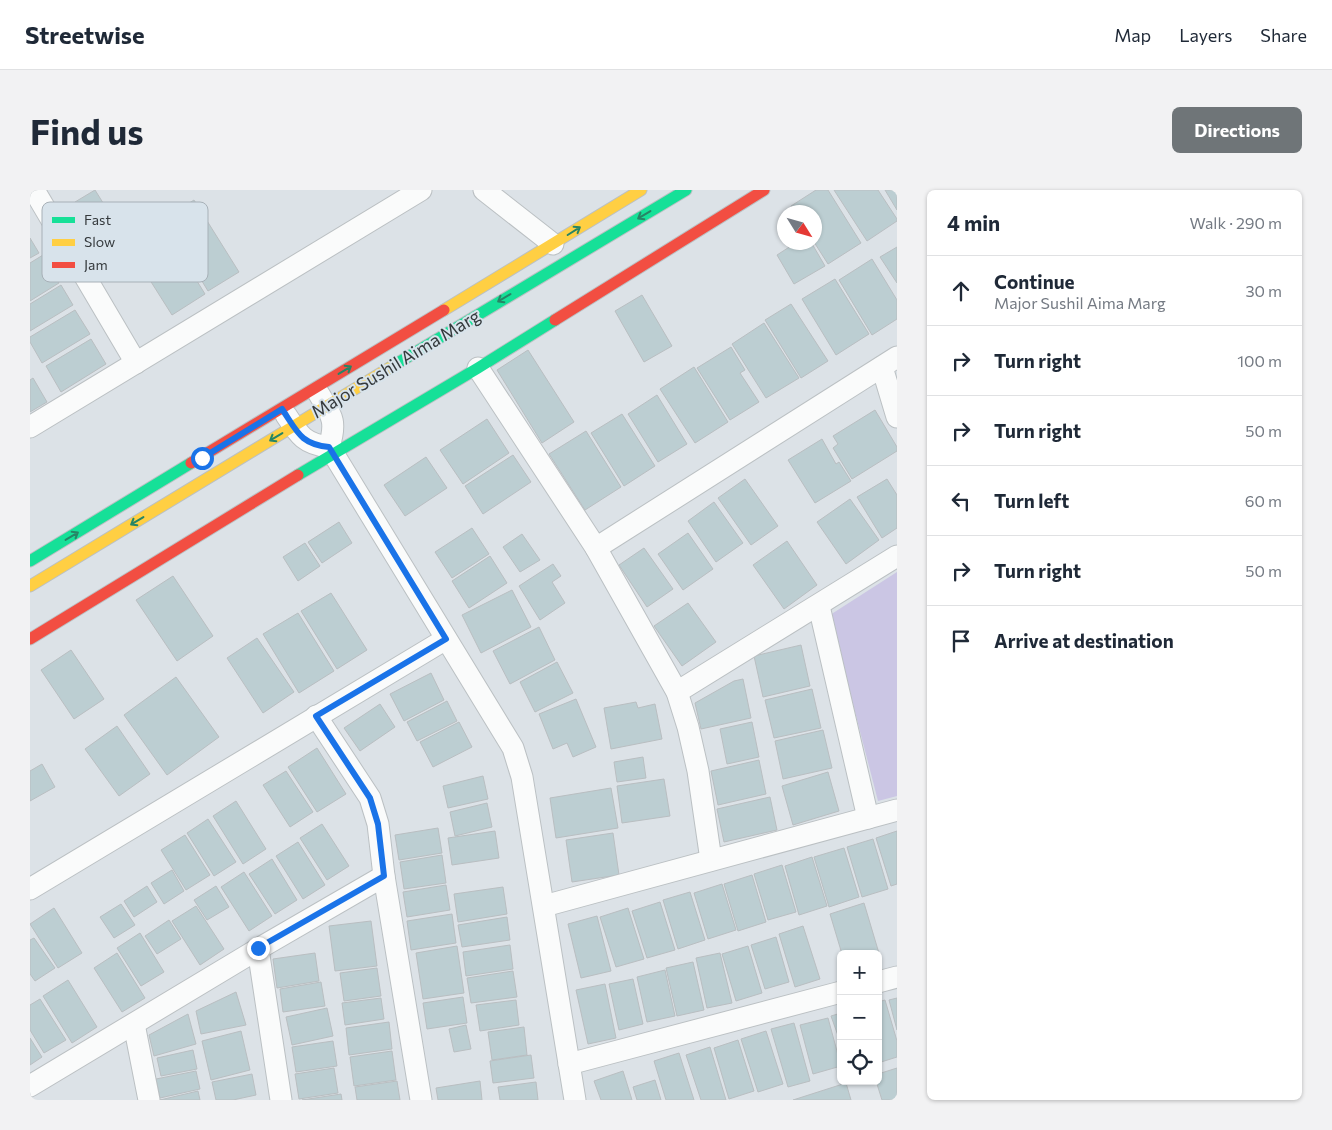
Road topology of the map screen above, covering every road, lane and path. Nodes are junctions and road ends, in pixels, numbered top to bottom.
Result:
1 (34, 190) edge
2 (421, 190) edge
3 (484, 190) edge
4 (641, 190) edge
5 (686, 190) edge
6 (764, 190) edge
7 (42, 204) edge
8 (553, 244) junction
9 (88, 282) edge
10 (889, 362) edge
11 (136, 363) junction
12 (478, 368) junction
13 (316, 388) junction
14 (326, 406) junction
15 (282, 409) junction
16 (897, 417) edge
17 (30, 427) edge
18 (293, 427) junction
19 (331, 450) junction
20 (596, 548) junction
21 (897, 556) edge
22 (30, 561) edge
23 (30, 586) edge
24 (819, 606) junction
25 (30, 638) edge
26 (446, 639) junction
27 (677, 692) junction
28 (316, 716) junction
29 (897, 810) edge
30 (868, 818) junction
31 (711, 860) junction
32 (384, 876) junction
33 (30, 889) edge
34 (544, 906) junction
35 (258, 948) junction
36 (897, 977) edge
37 (882, 981) edge
38 (837, 993) edge
39 (134, 1024) junction
40 (569, 1064) junction
41 (30, 1086) edge
42 (149, 1100) edge
43 (281, 1100) edge
44 (421, 1100) edge
45 (575, 1100) edge

1 - 7 street
2 - 11 street
3 - 8 street
8 -> 4 street, Major Sushil Aima Marg
5 -> 14 street, Major Sushil Aima Marg
6 - 12 street
13 -> 8 street, Major Sushil Aima Marg
9 - 11 street
10 - 16 street
10 - 20 street
11 - 17 street
12 - 19 street
12 - 20 street
13 - 14 street
13 - 15 street, Major Sushil Aima Marg
14 - 18 street, Major Sushil Aima Marg
14 - 19 street
15 - 18 street
22 -> 15 street, Major Sushil Aima Marg
18 - 19 street
18 -> 23 street, Major Sushil Aima Marg
19 - 25 street
19 - 26 street
20 - 27 street
21 - 24 street
24 - 27 street
24 - 30 street
26 - 28 street
26 - 34 street
27 - 31 street
28 - 32 street
28 - 33 street
29 - 30 street
30 - 31 street
31 - 34 street
32 - 35 street
32 - 44 street
34 - 40 street
35 - 39 street
35 - 43 street
36 - 37 street
38 - 40 street
39 - 41 street
39 - 42 street
40 - 45 street

